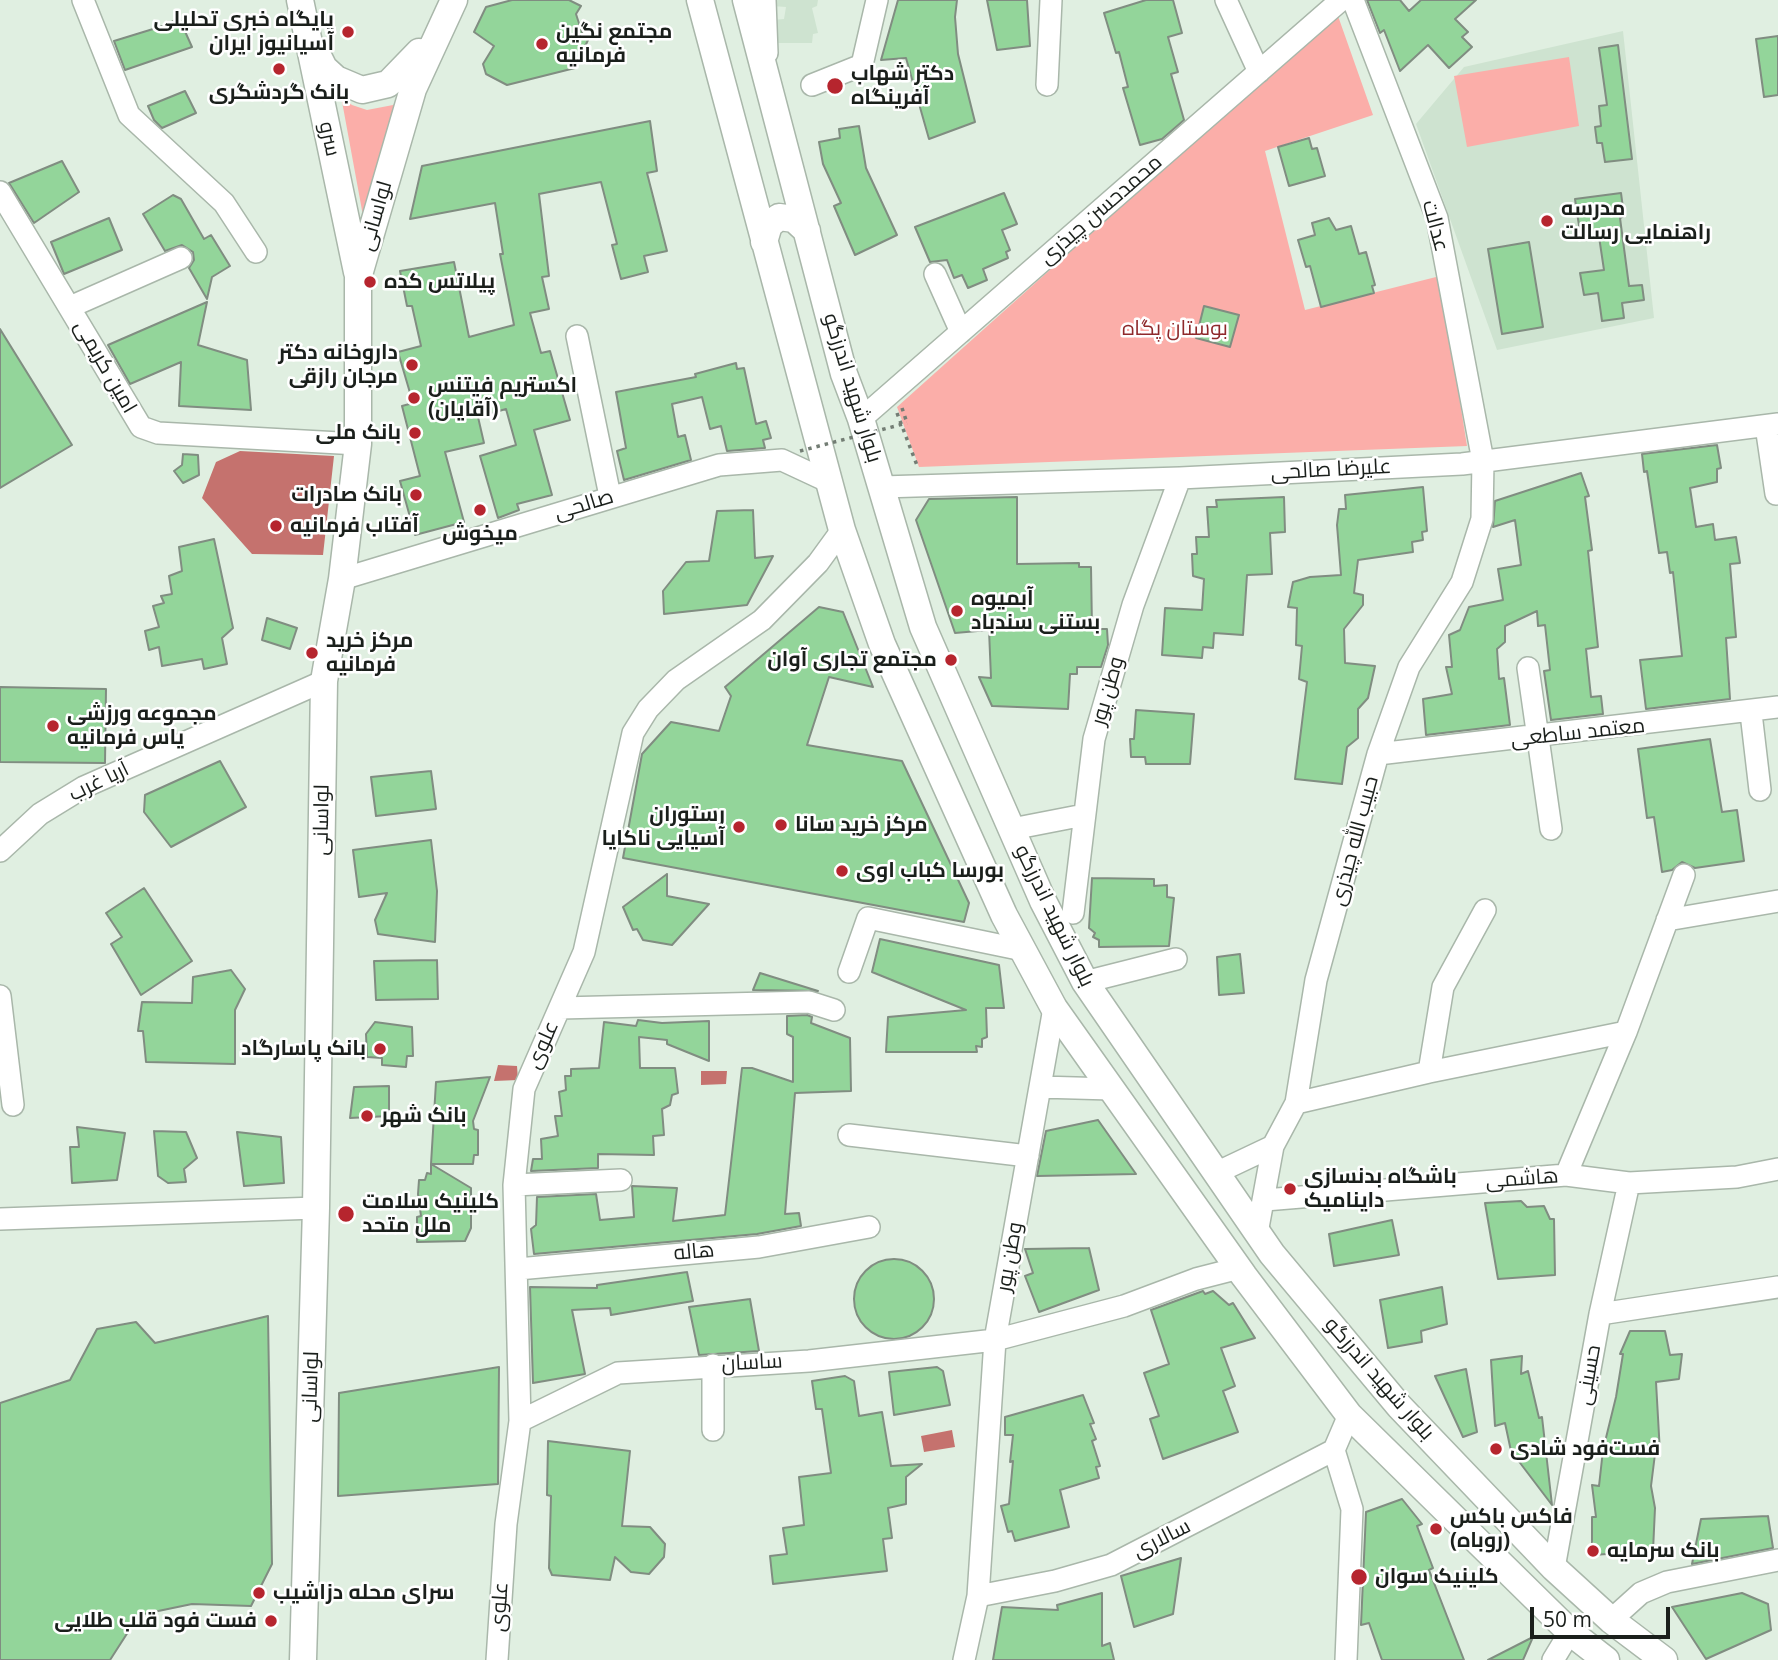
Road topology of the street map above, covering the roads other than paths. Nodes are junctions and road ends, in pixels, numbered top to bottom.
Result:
1 (83, 0) edge
2 (453, 0) edge
3 (700, 0) edge
4 (746, 0) edge
5 (765, 0) edge
6 (877, 0) edge
7 (1051, 0) edge
8 (1226, 0) edge
9 (1341, 0) edge
10 (1353, 0) edge
11 (302, 11) edge
12 (1258, 72) junction
13 (767, 80) junction
14 (812, 85) dead end
15 (1047, 85) dead end
16 (0, 192) edge
17 (807, 231) junction
18 (764, 243) junction
19 (256, 252) dead end
20 (181, 258) dead end
21 (935, 274) dead end
22 (358, 278) junction
23 (70, 307) junction
24 (961, 332) junction
25 (577, 336) dead end
26 (861, 419) junction
27 (1772, 425) edge
28 (358, 444) junction
29 (1483, 461) junction
30 (1180, 478) junction
31 (827, 481) junction
32 (882, 487) junction
33 (1776, 494) dead end
34 (610, 496) junction
35 (842, 530) junction
36 (342, 579) junction
37 (1528, 668) dead end
38 (324, 681) junction
39 (1778, 707) edge
40 (1751, 713) junction
41 (1538, 737) junction
42 (1378, 754) junction
43 (1760, 790) dead end
44 (1084, 815) junction
45 (1551, 829) dead end
46 (1012, 830) junction
47 (0, 851) edge
48 (1684, 875) dead end
49 (1778, 901) edge
50 (1485, 910) dead end
51 (1073, 913) dead end
52 (1667, 920) junction
53 (1023, 950) junction
54 (1177, 959) dead end
55 (849, 972) dead end
56 (1085, 982) junction
57 (0, 996) edge
58 (560, 1008) junction
59 (1054, 1008) junction
60 (834, 1010) dead end
61 (1626, 1032) junction
62 (1429, 1072) junction
63 (1040, 1087) junction
64 (1111, 1089) junction
65 (1296, 1103) junction
66 (13, 1105) dead end
67 (849, 1135) dead end
68 (1273, 1146) junction
69 (1028, 1156) junction
70 (1778, 1169) edge
71 (1216, 1173) junction
72 (1566, 1175) junction
73 (621, 1180) dead end
74 (1629, 1183) junction
75 (514, 1185) junction
76 (1265, 1199) junction
77 (316, 1208) junction
78 (0, 1219) edge
79 (869, 1227) dead end
80 (1257, 1233) junction
81 (1239, 1268) junction
82 (518, 1269) junction
83 (1778, 1287) edge
84 (1600, 1314) junction
85 (995, 1340) junction
86 (713, 1365) junction
87 (1399, 1405) junction
88 (520, 1421) junction
89 (1358, 1425) junction
90 (713, 1430) dead end
91 (1334, 1450) junction
92 (1778, 1560) edge
93 (1554, 1568) junction
94 (978, 1596) junction
95 (1611, 1620) junction
96 (1570, 1632) junction
97 (303, 1660) edge
98 (497, 1660) edge
99 (964, 1660) edge
100 (1346, 1660) edge
101 (1553, 1660) edge
102 (1606, 1660) edge
103 (1664, 1660) edge

1 - 19 street
2 - 11 main road
2 - 22 main road, لواسانی
3 - 18 main road, بلوار شهید اندرزگو
4 - 13 main road, بلوار شهید اندرزگو
5 - 13 street
6 - 14 street
7 - 15 street
8 - 12 street
9 - 12 street, محمدحسن چیذری
10 - 29 street, عدالت
11 - 22 main road, سرو
12 - 24 street, محمدحسن چیذری
13 - 17 main road, بلوار شهید اندرزگو
16 - 23 street, امین کریمی
17 - 18 main road
17 - 26 main road, بلوار شهید اندرزگو
18 - 31 main road, بلوار شهید اندرزگو
20 - 23 street
21 - 24 street
22 - 28 main road, لواسانی
23 - 28 street, امین کریمی
24 - 26 street, محمدحسن چیذری
25 - 34 street
26 - 32 main road, بلوار شهید اندرزگو
27 - 29 street, علیرضا صالحی
27 - 33 street
28 - 36 main road, لواسانی
29 - 30 street, علیرضا صالحی
29 - 42 street, حبیب الله چیذری
30 - 32 street, علیرضا صالحی
30 - 44 street, وطن پور
31 - 34 street, صالحی
31 - 35 main road, بلوار شهید اندرزگو
32 - 46 main road, بلوار شهید اندرزگو
34 - 36 street, صالحی
35 - 53 main road, بلوار شهید اندرزگو
35 - 58 street, علوی
36 - 38 main road, لواسانی
37 - 41 street
38 - 47 street, آریا غرب
38 - 77 main road, لواسانی
39 - 40 street, معتمد ساطعی
40 - 41 street, معتمد ساطعی
40 - 43 street
41 - 42 street, معتمد ساطعی
41 - 45 street
42 - 65 street, حبیب الله چیذری
44 - 46 street
44 - 51 street, وطن پور
46 - 56 main road, بلوار شهید اندرزگو
48 - 52 street
49 - 52 street
50 - 62 street
52 - 61 street
53 - 55 street
53 - 59 main road, بلوار شهید اندرزگو
54 - 56 street
56 - 71 main road, بلوار شهید اندرزگو
57 - 66 street
58 - 60 street
58 - 75 street, علوی
59 - 63 street, وطن پور
59 - 64 main road, بلوار شهید اندرزگو
61 - 62 street
61 - 72 street
62 - 65 street
63 - 64 street
63 - 69 street, وطن پور
64 - 81 main road, بلوار شهید اندرزگو
65 - 68 street, حبیب الله چیذری
67 - 69 street
68 - 71 street
68 - 76 street, حبیب الله چیذری
69 - 85 street, وطن پور
70 - 74 street, هاشمی
71 - 80 main road, بلوار شهید اندرزگو
72 - 74 street, هاشمی
72 - 76 street, هاشمی
73 - 75 street
74 - 84 street, حسینی
75 - 82 street, علوی
76 - 80 street, حبیب الله چیذری
77 - 78 street
77 - 97 main road, لواسانی
79 - 82 street, هاله
80 - 87 main road, بلوار شهید اندرزگو
81 - 85 street, ساسان
81 - 89 main road, بلوار شهید اندرزگو
82 - 88 street, علوی
83 - 84 street
84 - 93 street, حسینی
85 - 86 street, ساسان
85 - 94 street, وطن پور
86 - 88 street, ساسان
86 - 90 street
87 - 89 main road
87 - 93 main road, بلوار شهید اندرزگو
88 - 98 street, علوی
89 - 91 street
89 - 96 main road, بلوار شهید اندرزگو
91 - 94 street, سالاری
91 - 100 street
92 - 95 street
93 - 95 main road, بلوار شهید اندرزگو
94 - 99 street, وطن پور
95 - 103 main road, بلوار شهید اندرزگو
96 - 101 street
96 - 102 main road, بلوار شهید اندرزگو

